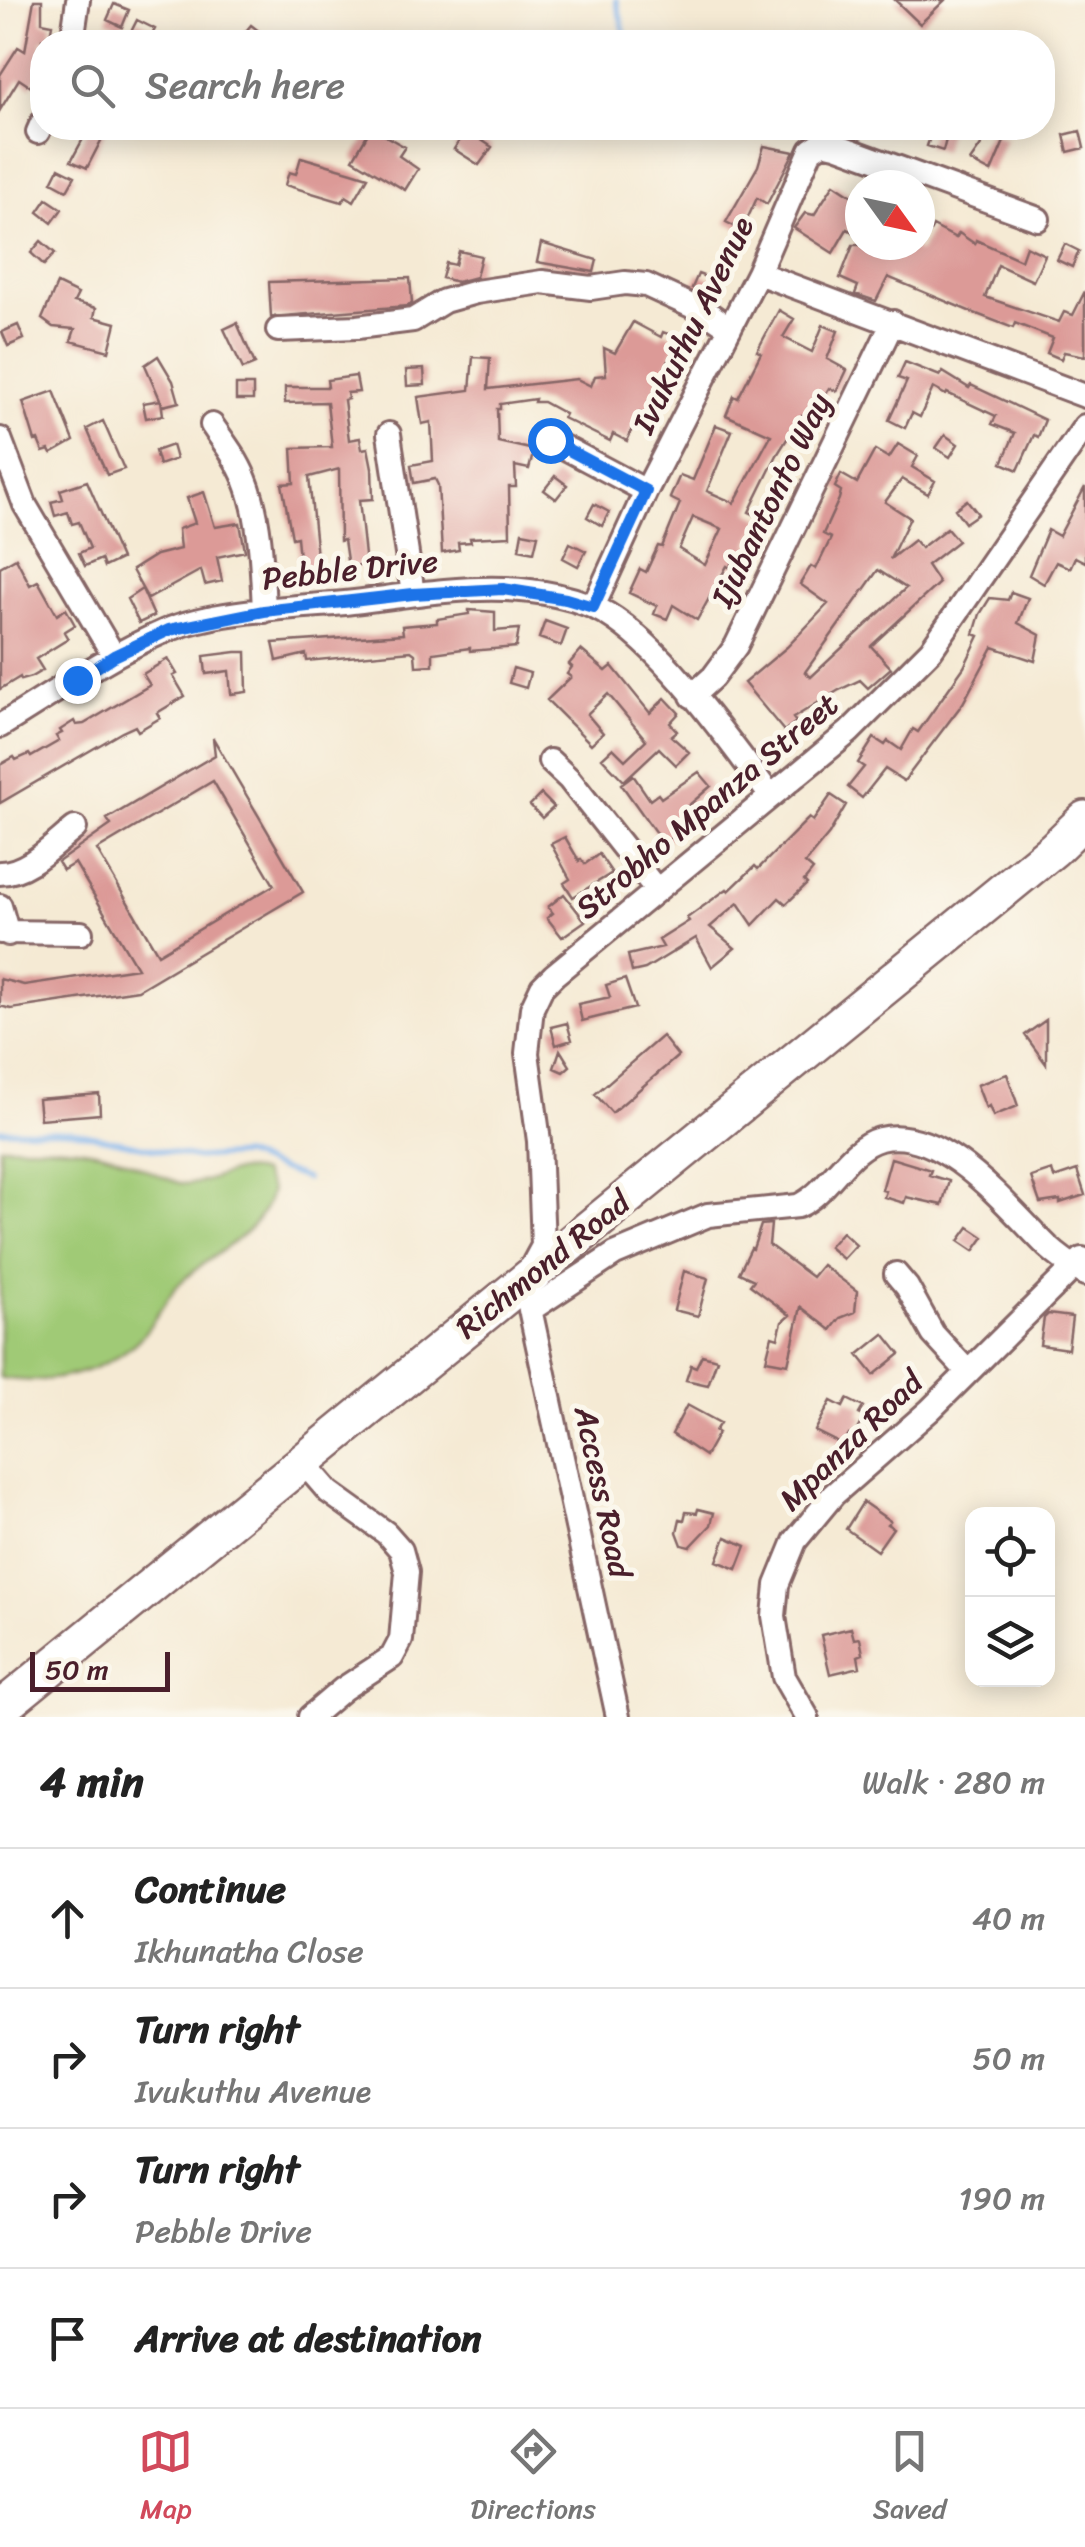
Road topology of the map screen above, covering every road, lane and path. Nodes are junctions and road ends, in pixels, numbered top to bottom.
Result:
1 (78, 0) edge
2 (74, 30) edge
3 (1038, 220) dead end
4 (758, 273) junction
5 (893, 322) junction
6 (730, 328) junction
7 (278, 330) dead end
8 (1085, 396) edge
9 (212, 425) dead end
10 (1085, 426) edge
11 (388, 434) dead end
12 (0, 440) edge
13 (550, 440) dead end
14 (646, 491) junction
15 (413, 594) junction
16 (593, 607) junction
17 (264, 611) junction
18 (114, 656) junction
19 (692, 696) junction
20 (0, 726) edge
21 (550, 761) dead end
22 (770, 795) junction
23 (1085, 819) edge
24 (75, 828) dead end
25 (0, 873) edge
26 (656, 889) junction
27 (0, 906) edge
28 (4, 933) edge
29 (81, 934) dead end
30 (1081, 1266) edge
31 (896, 1274) dead end
32 (527, 1295) junction
33 (968, 1372) junction
34 (302, 1462) junction
35 (0, 1709) edge
36 (310, 1717) edge
37 (618, 1717) edge
38 (807, 1717) edge

1 - 2 street
3 - 4 street, Ivukuthu Avenue
4 - 5 street
4 - 6 street, Ivukuthu Avenue
5 - 8 street
5 - 19 street, Ijubantonto Way
6 - 7 street
6 - 14 street, Ivukuthu Avenue
9 - 17 street
10 - 22 street, Strobho Mpanza Street
11 - 15 street
12 - 18 street
13 - 14 street
14 - 16 street, Ivukuthu Avenue
15 - 16 street, Pebble Drive
15 - 17 street, Pebble Drive
16 - 19 street, Pebble Drive
17 - 18 street, Pebble Drive
18 - 20 street, Pebble Drive
19 - 22 street, Pebble Drive
21 - 26 street
22 - 26 street, Strobho Mpanza Street
23 - 32 highway, Richmond Road
24 - 25 street
26 - 32 street, Strobho Mpanza Street
27 - 28 street
28 - 29 street
30 - 32 street
30 - 33 street, Mpanza Road
31 - 33 street
32 - 34 highway, Richmond Road
32 - 37 street, Access Road
33 - 38 street, Mpanza Road
34 - 35 highway, Richmond Road
34 - 36 street

